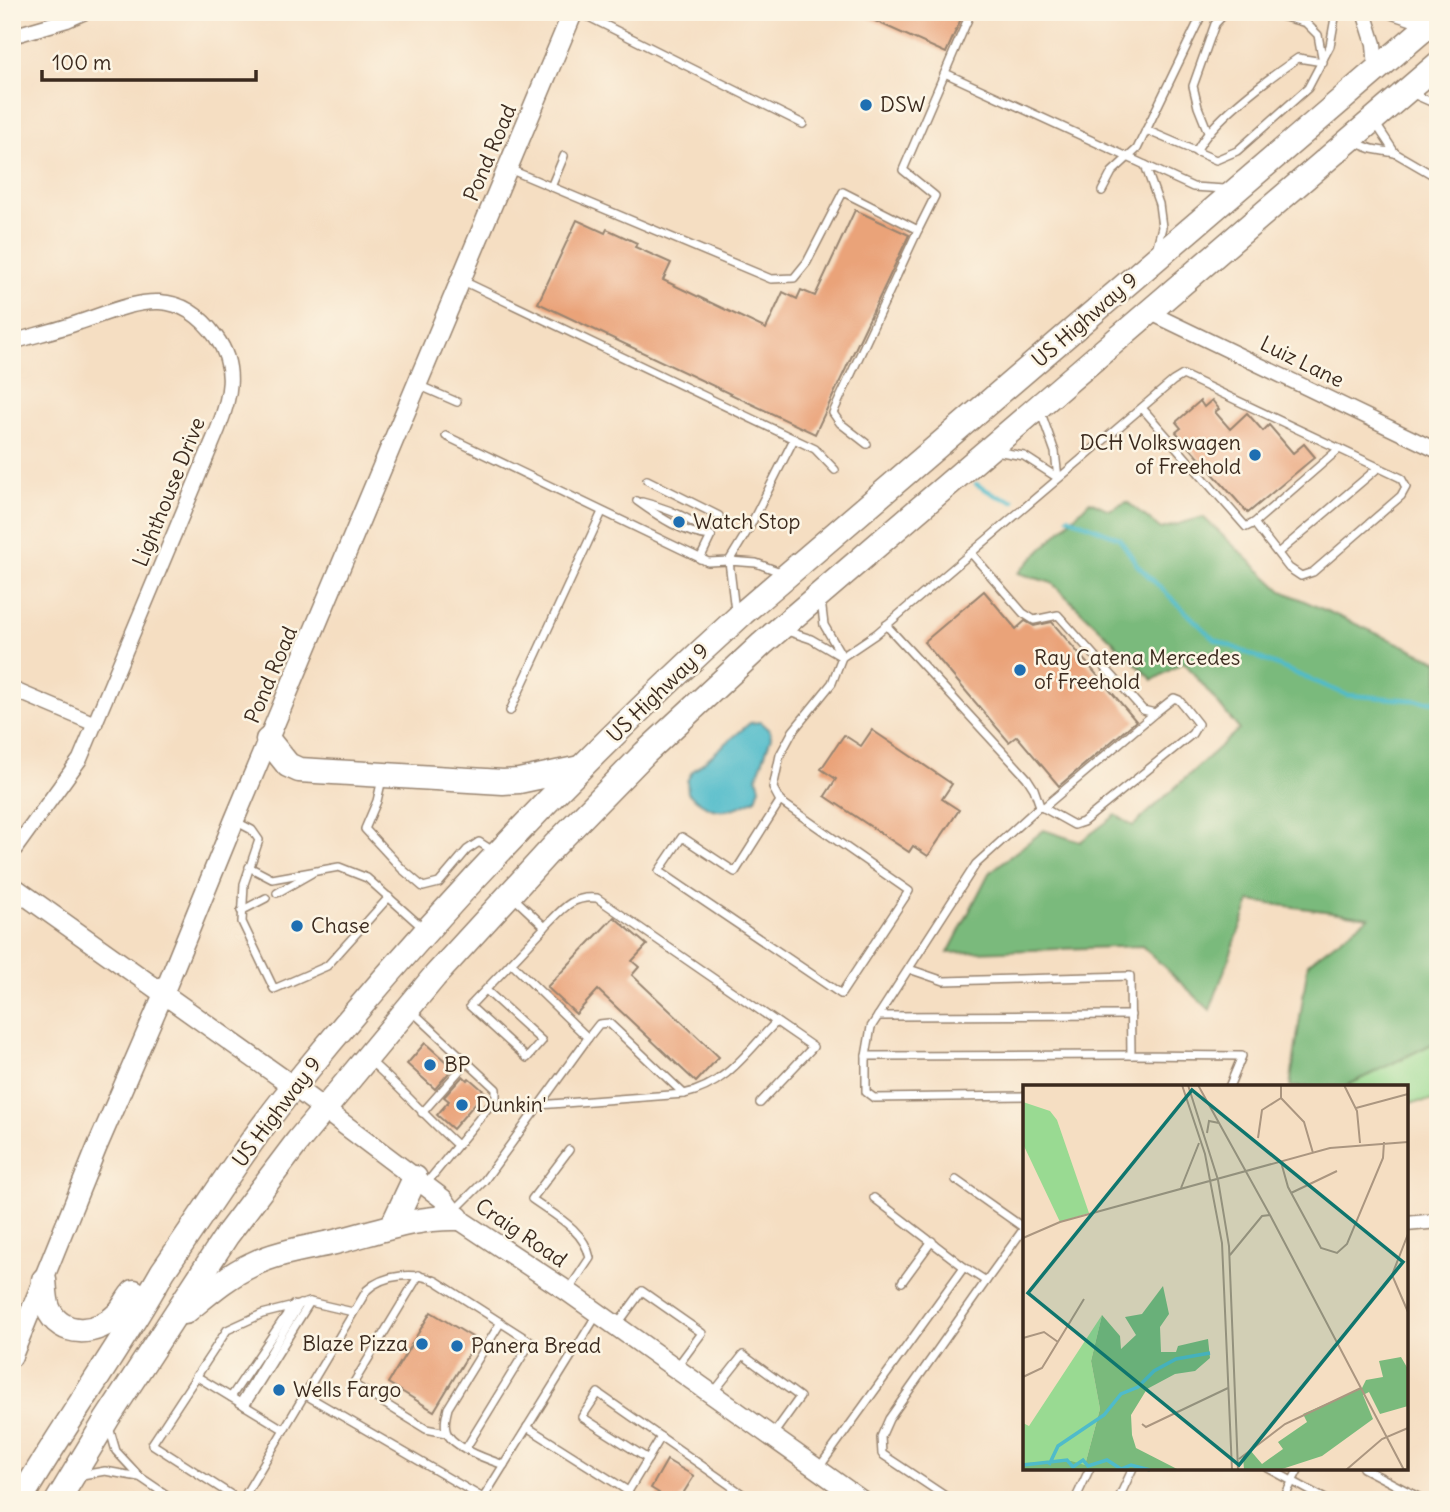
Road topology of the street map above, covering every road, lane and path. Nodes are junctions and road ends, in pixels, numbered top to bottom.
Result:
1 (85, 12) edge
2 (573, 12) edge
3 (579, 12) edge
4 (971, 12) edge
5 (1203, 12) edge
6 (1226, 12) edge
7 (1267, 12) edge
8 (1336, 12) edge
9 (1364, 12) edge
10 (1393, 12) edge
11 (1434, 20) edge
12 (12, 36) edge
13 (1323, 62) junction
14 (1438, 64) edge
15 (1376, 69) junction
16 (945, 73) junction
17 (1406, 91) junction
18 (1438, 105) edge
19 (1373, 119) junction
20 (803, 124) dead end
21 (1146, 130) junction
22 (1208, 132) junction
23 (1348, 141) junction
24 (1196, 152) junction
25 (1395, 153) junction
26 (564, 156) dead end
27 (1128, 157) junction
28 (1145, 165) junction
29 (508, 169) junction
30 (1438, 178) edge
31 (551, 187) junction
32 (1237, 190) junction
33 (1102, 191) dead end
34 (918, 230) junction
35 (1152, 262) junction
36 (461, 281) junction
37 (1149, 312) junction
38 (12, 342) edge
39 (418, 385) junction
40 (457, 402) dead end
41 (1039, 406) junction
42 (1142, 408) junction
43 (446, 436) dead end
44 (794, 439) junction
45 (867, 444) dead end
46 (1339, 449) junction
47 (988, 450) junction
48 (1438, 451) edge
49 (1379, 467) junction
50 (835, 470) dead end
51 (1058, 478) junction
52 (647, 480) dead end
53 (603, 512) junction
54 (719, 516) dead end
55 (1254, 523) junction
56 (711, 536) junction
57 (971, 553) junction
58 (1278, 553) junction
59 (700, 559) junction
60 (729, 561) junction
61 (787, 575) junction
62 (820, 594) junction
63 (735, 620) junction
64 (886, 625) junction
65 (780, 629) junction
66 (842, 657) junction
67 (12, 689) edge
68 (510, 711) dead end
69 (1155, 713) junction
70 (95, 724) junction
71 (268, 740) junction
72 (581, 768) junction
73 (383, 775) junction
74 (780, 801) junction
75 (1042, 807) junction
76 (234, 821) junction
77 (12, 853) edge
78 (249, 867) junction
79 (316, 871) junction
80 (12, 886) edge
81 (448, 890) junction
82 (277, 893) dead end
83 (510, 894) junction
84 (389, 897) junction
85 (266, 898) dead end
86 (242, 911) junction
87 (545, 927) junction
88 (427, 931) junction
89 (511, 963) junction
90 (909, 969) junction
91 (487, 991) junction
92 (163, 995) junction
93 (408, 1007) junction
94 (1131, 1015) junction
95 (878, 1016) junction
96 (776, 1022) junction
97 (588, 1038) junction
98 (1132, 1055) junction
99 (866, 1056) junction
100 (366, 1057) junction
101 (468, 1062) junction
102 (1230, 1085) edge
103 (293, 1086) junction
104 (684, 1094) junction
105 (1023, 1096) edge
106 (760, 1103) dead end
107 (538, 1105) junction
108 (324, 1109) junction
109 (422, 1113) junction
110 (457, 1145) junction
111 (569, 1150) dead end
112 (419, 1181) junction
113 (956, 1181) dead end
114 (874, 1198) dead end
115 (455, 1215) junction
116 (1438, 1221) edge
117 (1408, 1224) edge
118 (393, 1225) junction
119 (1023, 1226) edge
120 (1023, 1228) edge
121 (932, 1241) junction
122 (964, 1267) junction
123 (163, 1271) junction
124 (419, 1275) junction
125 (44, 1280) junction
126 (986, 1281) junction
127 (902, 1282) dead end
128 (567, 1291) junction
129 (310, 1302) junction
130 (297, 1304) junction
131 (354, 1312) junction
132 (598, 1314) junction
133 (501, 1322) junction
134 (167, 1326) junction
135 (616, 1326) junction
136 (12, 1357) edge
137 (676, 1369) junction
138 (196, 1376) junction
139 (304, 1394) junction
140 (712, 1394) junction
141 (231, 1397) junction
142 (242, 1404) junction
143 (107, 1419) junction
144 (527, 1427) junction
145 (284, 1429) junction
146 (446, 1433) junction
147 (661, 1437) junction
148 (772, 1437) junction
149 (466, 1448) junction
150 (648, 1459) junction
151 (504, 1465) junction
152 (818, 1469) junction
153 (1089, 1470) edge
154 (1132, 1470) edge
155 (1271, 1470) edge
156 (1298, 1470) edge
157 (1367, 1470) edge
158 (71, 1477) junction
159 (140, 1477) junction
160 (1292, 1482) junction
161 (628, 1491) junction
162 (482, 1499) edge
163 (20, 1500) edge
164 (58, 1500) edge
165 (174, 1500) edge
166 (240, 1500) edge
167 (623, 1500) edge
168 (751, 1500) edge
169 (861, 1500) edge
170 (951, 1500) edge
171 (1076, 1500) edge
172 (1118, 1500) edge
173 (1283, 1500) edge
174 (1327, 1500) edge
175 (1424, 1500) edge

1 - 12 street
2 - 29 main road, Pond Road
3 - 20 lane
4 - 16 lane
5 - 21 lane
6 - 22 lane
7 - 13 lane
8 - 13 lane
9 - 15 street
10 - 11 street
11 - 15 highway, US Highway 9
13 - 22 lane
13 - 24 lane
14 - 17 highway, US Highway 9
15 - 32 highway, US Highway 9
16 - 27 lane
16 - 34 lane
17 - 18 lane
17 - 19 highway, US Highway 9
19 - 23 highway, US Highway 9
19 - 25 lane
21 - 24 lane
21 - 27 lane
22 - 24 lane
23 - 25 lane
23 - 37 highway, US Highway 9
25 - 30 lane
26 - 31 lane
27 - 28 lane
27 - 33 lane
28 - 32 lane
28 - 35 lane
29 - 31 lane
29 - 36 main road, Pond Road
31 - 34 lane
32 - 35 highway, US Highway 9
34 - 45 lane
35 - 61 highway, US Highway 9
36 - 39 main road, Pond Road
36 - 44 lane
37 - 41 highway, US Highway 9
37 - 48 street, Luiz Lane
38 - 70 street, Lighthouse Drive
39 - 40 lane
39 - 71 main road, Pond Road
41 - 47 highway, US Highway 9
41 - 51 lane
42 - 46 lane
42 - 51 lane
42 - 55 lane
43 - 53 lane
44 - 50 lane
44 - 60 lane
46 - 49 lane
46 - 55 lane
47 - 51 lane
47 - 62 highway, US Highway 9
49 - 58 lane
49 - 58 lane
51 - 57 lane
52 - 54 lane
53 - 59 lane
53 - 68 lane
55 - 58 lane
56 - 56 lane
56 - 59 lane
57 - 64 lane
57 - 69 lane
59 - 60 lane
60 - 61 lane
60 - 63 lane
61 - 63 highway, US Highway 9
62 - 65 highway, US Highway 9
62 - 66 lane
63 - 72 highway, US Highway 9
64 - 66 lane
64 - 75 lane
65 - 66 lane
65 - 83 highway, US Highway 9
66 - 74 lane
67 - 70 street
69 - 75 lane
69 - 75 lane
70 - 77 street, Lighthouse Drive
71 - 73 highway
71 - 76 main road, Pond Road
72 - 73 highway
72 - 81 highway, US Highway 9
73 - 81 lane
74 - 74 lane
75 - 90 lane
76 - 78 lane
76 - 92 main road, Pond Road
78 - 79 lane
78 - 86 lane
79 - 82 lane
79 - 84 lane
80 - 92 main road, Craig Road
81 - 88 highway, US Highway 9
83 - 87 lane
83 - 93 highway, US Highway 9
84 - 86 lane
84 - 88 lane
85 - 86 lane
87 - 89 lane
87 - 96 lane
88 - 103 highway, US Highway 9
89 - 91 lane
89 - 97 lane
90 - 94 lane
90 - 95 lane
91 - 91 lane
92 - 103 main road, Craig Road
92 - 125 main road, Pond Road
93 - 100 highway, US Highway 9
93 - 101 lane
94 - 95 lane
94 - 98 lane
95 - 99 lane
96 - 104 lane
96 - 106 lane
97 - 104 lane
97 - 107 lane
98 - 99 lane
98 - 102 lane
99 - 105 lane
100 - 108 highway, US Highway 9
100 - 109 lane
101 - 109 lane
101 - 110 lane
103 - 108 main road, Craig Road
103 - 123 highway, US Highway 9
104 - 107 lane
107 - 115 lane
108 - 112 main road, Craig Road
108 - 134 highway, US Highway 9
109 - 110 lane
110 - 112 lane
111 - 128 lane
112 - 115 main road, Craig Road
112 - 118 highway
113 - 119 lane
114 - 121 lane
115 - 118 highway
115 - 128 main road, Craig Road
116 - 117 street
118 - 134 highway
120 - 126 lane
121 - 122 lane
121 - 127 lane
122 - 126 lane
122 - 152 lane
123 - 125 highway
123 - 163 highway, US Highway 9
124 - 131 lane
124 - 133 lane
124 - 146 lane
125 - 136 main road, Pond Road
126 - 170 lane
128 - 132 main road, Craig Road
129 - 130 lane
129 - 131 lane
129 - 142 lane
130 - 138 lane
130 - 141 lane
130 - 142 lane
131 - 139 lane
132 - 135 main road, Craig Road
132 - 144 lane
133 - 146 lane
133 - 149 lane
134 - 143 highway, US Highway 9
135 - 137 main road, Craig Road
135 - 137 lane
137 - 140 main road, Craig Road
138 - 141 lane
138 - 166 lane
139 - 145 lane
139 - 162 lane
140 - 148 main road, Craig Road
140 - 148 lane
141 - 142 lane
142 - 145 lane
143 - 158 highway, US Highway 9
143 - 159 lane
144 - 151 lane
144 - 161 lane
145 - 166 lane
146 - 149 lane
147 - 150 lane
147 - 150 lane
147 - 168 lane
148 - 152 main road, Craig Road
149 - 151 lane
150 - 161 lane
151 - 162 lane
152 - 169 main road, Craig Road
153 - 171 lane
154 - 172 lane
155 - 160 lane
156 - 160 lane
157 - 175 lane
158 - 159 lane
158 - 164 highway, US Highway 9
159 - 165 lane
160 - 173 lane
160 - 174 lane
161 - 167 lane

